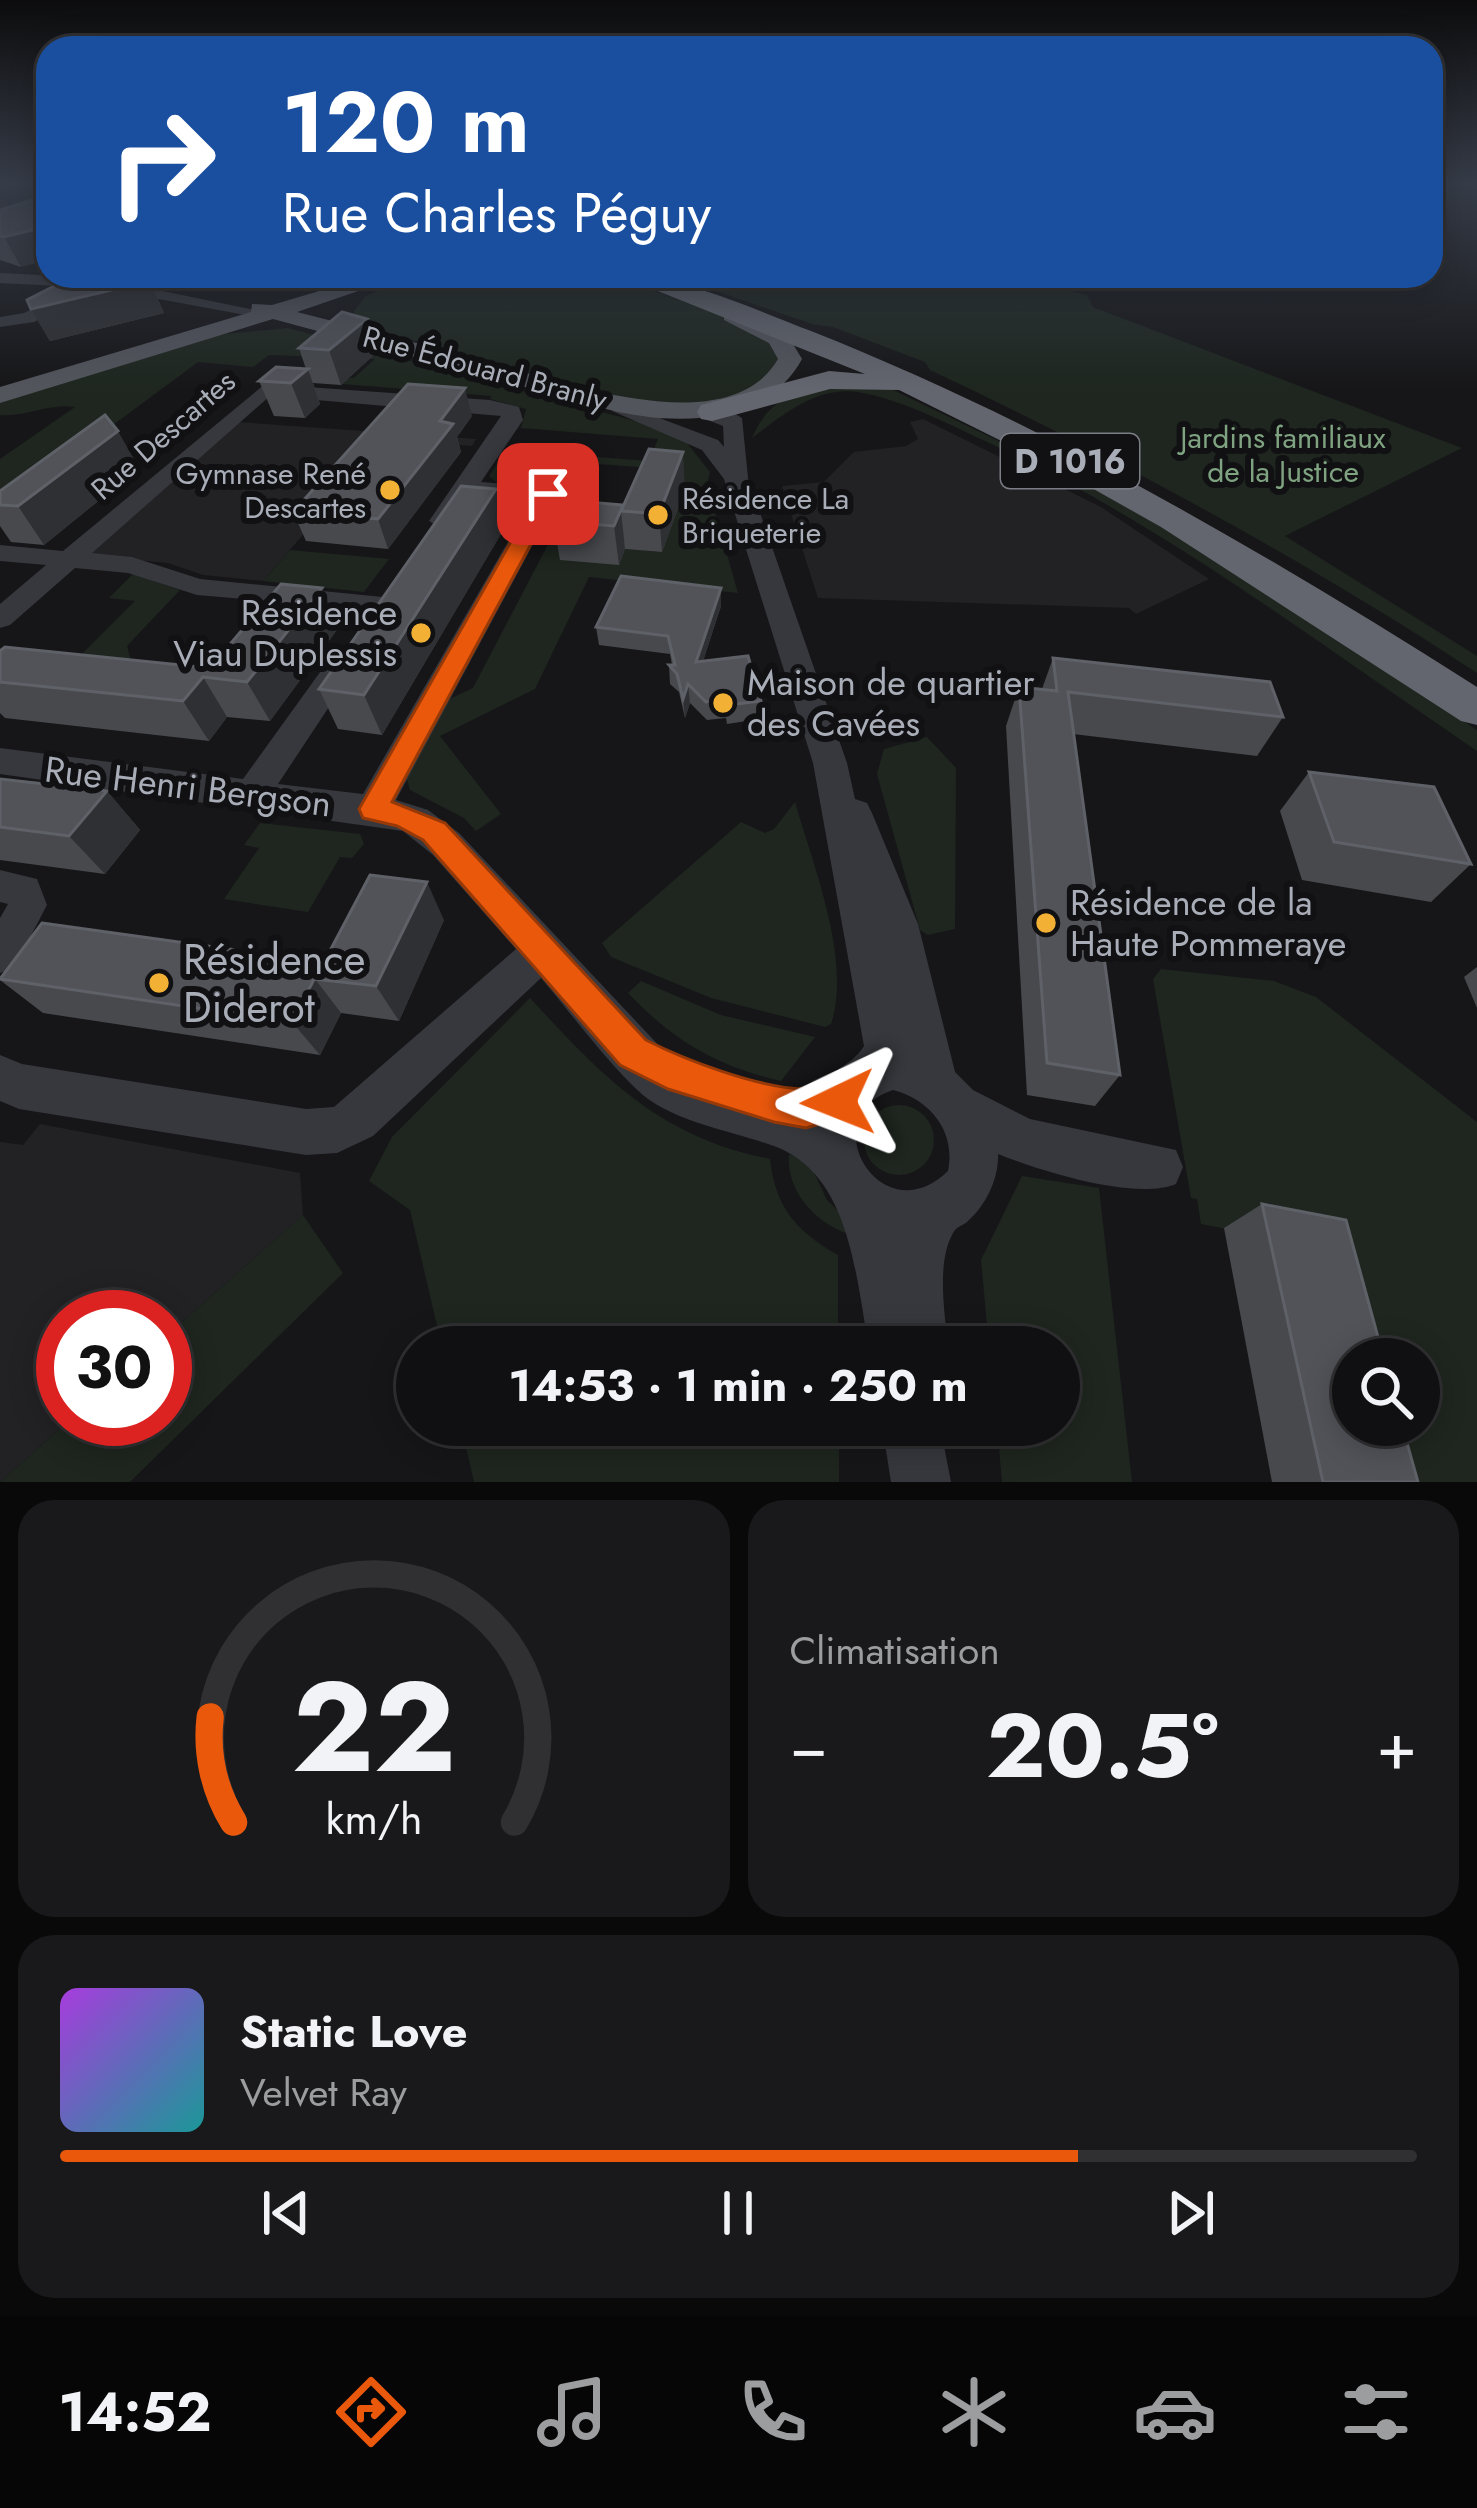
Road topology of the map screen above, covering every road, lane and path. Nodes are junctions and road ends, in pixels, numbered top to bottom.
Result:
1 (0, 278) edge
2 (36, 280) edge
3 (89, 288) edge
4 (128, 288) edge
5 (333, 288) edge
6 (346, 288) edge
7 (367, 288) edge
8 (671, 288) edge
9 (675, 288) edge
10 (679, 288) edge
11 (261, 311) junction
12 (0, 322) edge
13 (313, 328) junction
14 (199, 333) junction
15 (366, 336) junction
16 (0, 391) edge
17 (780, 394) junction
18 (709, 409) junction
19 (623, 411) junction
20 (730, 458) junction
21 (1070, 461) junction
22 (465, 488) junction
23 (421, 551) edge
24 (0, 553) edge
25 (69, 560) junction
26 (0, 619) edge
27 (1477, 683) edge
28 (1477, 709) edge
29 (0, 761) edge
30 (830, 763) junction
31 (252, 794) junction
32 (373, 809) junction
33 (0, 886) edge
34 (541, 952) junction
35 (0, 955) edge
36 (633, 1052) junction
37 (874, 1071) junction
38 (0, 1077) edge
39 (948, 1095) junction
40 (838, 1102) junction
41 (1068, 1152) junction
42 (1159, 1168) dead end
43 (845, 1175) junction
44 (954, 1194) junction
45 (892, 1326) edge
46 (919, 1326) edge
47 (914, 1446) edge
48 (924, 1446) edge
49 (922, 1482) edge

1 - 2 street
3 - 12 street
4 - 11 street
5 - 11 main road
6 - 11 main road
7 - 15 main road
8 - 18 main road
9 - 21 highway, D 1016
10 - 27 highway, D 1016
11 - 13 main road, Rue Édouard Branly
11 - 14 main road
11 - 15 main road, Rue Édouard Branly
11 - 16 main road
13 - 14 main road
13 - 19 main road, Rue Édouard Branly
14 - 16 main road
15 - 18 main road, Rue Édouard Branly
17 - 18 highway
17 - 20 highway
17 - 21 highway
18 - 19 main road, Rue Édouard Branly
18 - 20 street
19 - 20 street, Rue Édouard Branly
20 - 30 street
21 - 28 highway, D 1016
22 - 23 street, Rue Descartes
22 - 25 street, Rue Descartes
22 - 32 street
24 - 25 street
25 - 26 street, Rue Descartes
25 - 31 street
29 - 31 street, Rue Henri Bergson
30 - 37 street
30 - 39 street
31 - 32 street, Rue Henri Bergson
32 - 34 street, Rue Henri Bergson
33 - 35 street
34 - 36 street, Rue Henri Bergson
34 - 38 street
36 - 40 street, Rue Henri Bergson
36 - 43 street, Rue Henri Bergson
37 - 39 street
37 - 40 street
39 - 41 street
39 - 44 street
40 - 43 street
41 - 42 street
41 - 44 street
43 - 44 street
43 - 45 street
44 - 46 street
47 - 49 street
48 - 49 street

